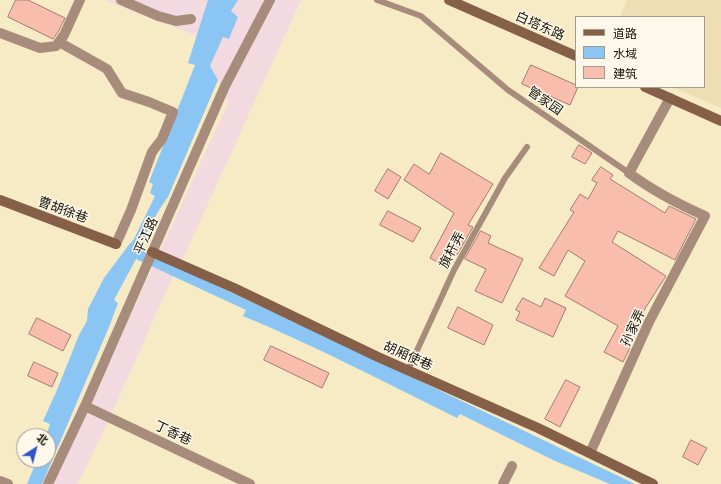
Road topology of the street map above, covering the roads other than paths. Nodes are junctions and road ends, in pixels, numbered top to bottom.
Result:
1 (80, 0) edge
2 (121, 0) edge
3 (270, 0) edge
4 (377, 0) edge
5 (449, 0) edge
6 (191, 19) dead end
7 (0, 33) edge
8 (59, 42) junction
9 (575, 56) edge
10 (647, 88) edge
11 (670, 98) junction
12 (721, 121) edge
13 (527, 147) dead end
14 (629, 173) junction
15 (0, 200) edge
16 (705, 216) joint
17 (152, 253) junction
18 (408, 370) junction
19 (85, 406) junction
20 (590, 453) junction
21 (512, 466) dead end
22 (0, 481) edge
23 (8, 484) edge
24 (48, 484) edge
25 (250, 484) edge
26 (503, 484) edge
27 (653, 484) edge

1 - 8 street
2 - 6 street
3 - 17 street, 平江路
4 - 14 lane, 管家园
5 - 9 street, 白塔东路
7 - 8 street
8 - 15 street, 曹胡徐巷
10 - 11 street
11 - 12 street
11 - 14 street
13 - 18 lane, 旗杆弄
14 - 16 street, 管家园
16 - 20 street, 孙家弄
17 - 18 street, 胡厢使巷
17 - 19 street, 平江路
18 - 20 street, 胡厢使巷
19 - 24 street, 平江路
19 - 25 street, 丁香巷
20 - 27 street, 胡厢使巷
21 - 26 street
22 - 23 street

